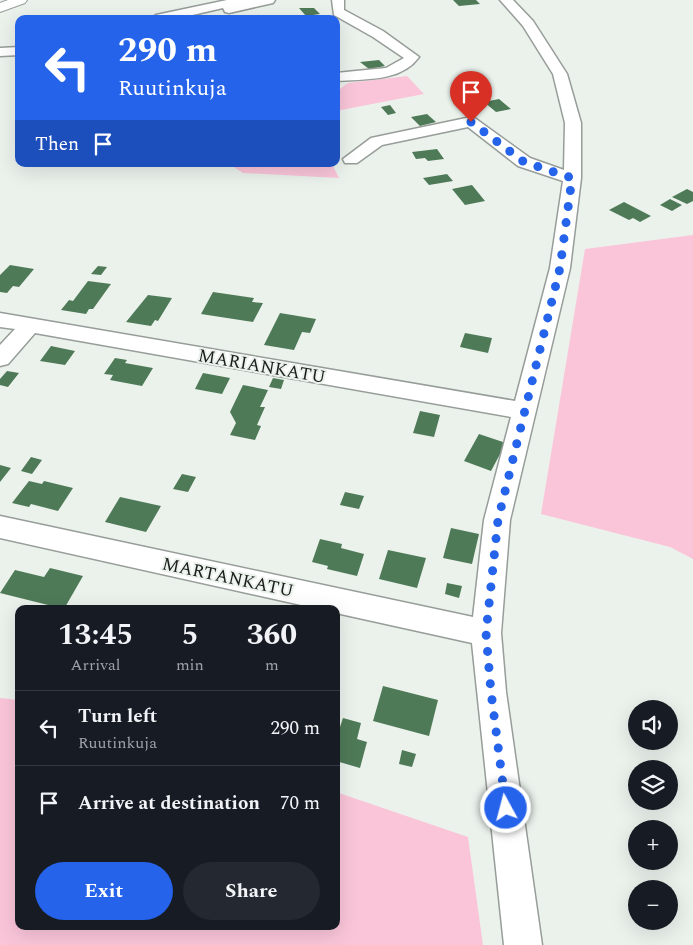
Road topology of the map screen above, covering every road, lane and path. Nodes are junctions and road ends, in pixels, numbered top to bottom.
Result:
1 (244, 0) edge
2 (269, 0) edge
3 (338, 0) edge
4 (506, 0) edge
5 (175, 15) edge
6 (203, 15) edge
7 (0, 39) edge
8 (15, 40) edge
9 (15, 45) edge
10 (0, 46) edge
11 (15, 51) edge
12 (0, 52) edge
13 (340, 77) edge
14 (351, 159) dead end
15 (572, 178) junction
16 (0, 320) edge
17 (30, 325) junction
18 (0, 359) edge
19 (523, 411) junction
20 (0, 527) edge
21 (486, 633) junction
22 (523, 945) edge

1 - 5 street
2 - 6 street
3 - 13 street
4 - 15 street
7 - 8 street
9 - 10 street
11 - 12 street
14 - 15 street
15 - 19 street
16 - 17 street, MARIANKATU
17 - 18 street
17 - 19 street, MARIANKATU
19 - 21 street
20 - 21 street, MARTANKATU
21 - 22 street

